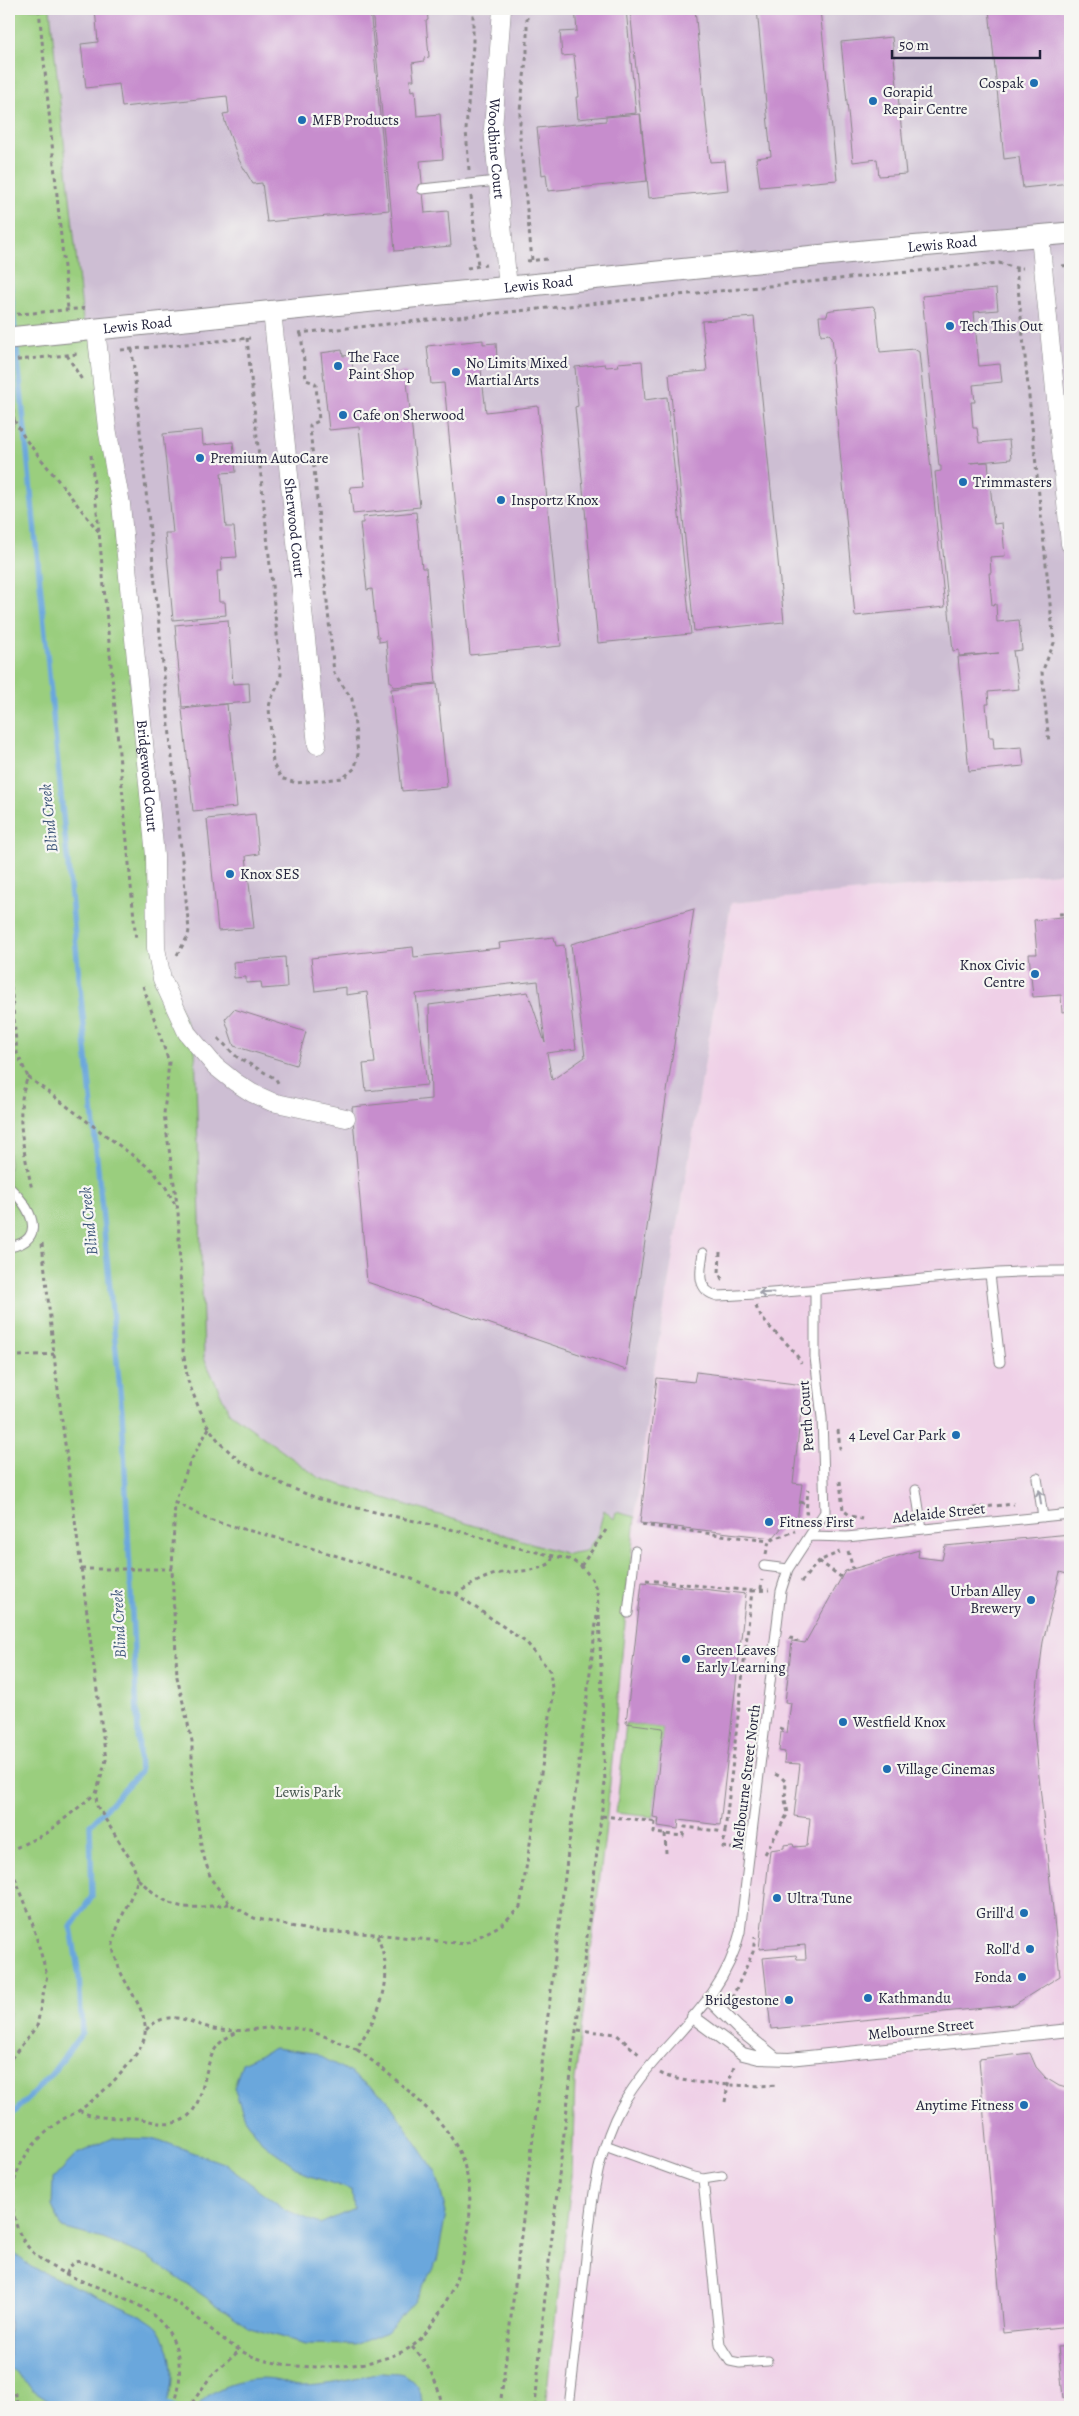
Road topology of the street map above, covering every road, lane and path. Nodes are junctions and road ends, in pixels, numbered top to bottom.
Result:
1 (39, 9) edge
2 (474, 9) edge
3 (502, 9) edge
4 (527, 9) edge
5 (497, 181) junction
6 (470, 184) junction
7 (422, 189) dead end
8 (1070, 233) edge
9 (1040, 236) junction
10 (548, 259) dead end
11 (486, 265) dead end
12 (1070, 265) edge
13 (478, 266) junction
14 (1062, 266) dead end
15 (467, 268) dead end
16 (1016, 268) junction
17 (1023, 268) dead end
18 (508, 288) junction
19 (96, 307) dead end
20 (68, 309) junction
21 (272, 311) junction
22 (9, 315) edge
23 (96, 329) junction
24 (298, 333) dead end
25 (19, 337) edge
26 (250, 338) dead end
27 (132, 349) junction
28 (121, 350) dead end
29 (77, 354) dead end
30 (67, 355) junction
31 (9, 361) edge
32 (9, 368) edge
33 (83, 384) dead end
34 (14, 420) junction
35 (9, 439) edge
36 (91, 450) dead end
37 (99, 532) junction
38 (1070, 544) edge
39 (1048, 743) dead end
40 (317, 744) dead end
41 (1070, 913) edge
42 (1060, 914) dead end
43 (137, 949) dead end
44 (177, 959) dead end
45 (9, 963) edge
46 (143, 984) dead end
47 (216, 1036) dead end
48 (28, 1077) junction
49 (278, 1088) dead end
50 (346, 1118) dead end
51 (9, 1187) edge
52 (33, 1198) dead end
53 (178, 1211) junction
54 (40, 1236) dead end
55 (9, 1247) edge
56 (720, 1252) dead end
57 (703, 1253) dead end
58 (1070, 1271) edge
59 (990, 1274) junction
60 (729, 1280) dead end
61 (815, 1291) junction
62 (754, 1294) junction
63 (54, 1354) junction
64 (19, 1356) dead end
65 (1000, 1362) dead end
66 (803, 1369) dead end
67 (838, 1426) dead end
68 (209, 1428) junction
69 (842, 1447) dead end
70 (1037, 1478) dead end
71 (808, 1487) dead end
72 (916, 1490) dead end
73 (175, 1502) junction
74 (800, 1502) dead end
75 (807, 1504) junction
76 (843, 1510) dead end
77 (825, 1512) junction
78 (806, 1513) junction
79 (1070, 1514) edge
80 (1043, 1517) junction
81 (803, 1519) dead end
82 (642, 1525) dead end
83 (799, 1525) dead end
84 (922, 1529) junction
85 (606, 1530) dead end
86 (811, 1536) junction
87 (769, 1541) junction
88 (848, 1550) junction
89 (857, 1550) dead end
90 (635, 1551) dead end
91 (553, 1554) junction
92 (819, 1561) junction
93 (581, 1566) junction
94 (764, 1566) junction
95 (81, 1569) junction
96 (172, 1569) junction
97 (788, 1569) junction
98 (853, 1569) dead end
99 (842, 1577) dead end
100 (631, 1586) junction
101 (799, 1587) dead end
102 (761, 1589) dead end
103 (456, 1594) junction
104 (598, 1599) junction
105 (628, 1613) dead end
106 (790, 1630) dead end
107 (789, 1638) junction
108 (796, 1642) dead end
109 (788, 1647) dead end
110 (780, 1719) dead end
111 (779, 1728) junction
112 (784, 1732) dead end
113 (778, 1738) dead end
114 (774, 1765) dead end
115 (96, 1794) junction
116 (602, 1816) junction
117 (725, 1832) junction
118 (665, 1834) junction
119 (750, 1850) junction
120 (9, 1851) edge
121 (666, 1853) dead end
122 (765, 1853) junction
123 (9, 1863) edge
124 (764, 1863) dead end
125 (138, 1879) junction
126 (230, 1904) junction
127 (755, 1932) dead end
128 (376, 1934) junction
129 (709, 1999) junction
130 (733, 2004) dead end
131 (693, 2017) junction
132 (145, 2030) junction
133 (578, 2030) junction
134 (1070, 2030) edge
135 (239, 2031) junction
136 (356, 2049) junction
137 (775, 2058) junction
138 (9, 2061) edge
139 (651, 2065) junction
140 (778, 2084) dead end
141 (79, 2110) junction
142 (605, 2145) junction
143 (722, 2176) dead end
144 (703, 2179) junction
145 (17, 2225) junction
146 (9, 2226) edge
147 (67, 2274) junction
148 (412, 2347) junction
149 (240, 2350) junction
150 (768, 2361) dead end
151 (9, 2387) edge
152 (192, 2403) dead end
153 (19, 2407) edge
154 (173, 2407) edge
155 (442, 2407) edge
156 (500, 2407) edge
157 (534, 2407) edge
158 (569, 2407) edge

1 - 20 path
2 - 6 path
3 - 5 street, Woodbine Court
4 - 10 path
5 - 6 lane
5 - 18 street, Woodbine Court
6 - 7 lane
6 - 13 path
8 - 9 street, Lewis Road
9 - 18 street, Lewis Road
9 - 38 street
11 - 13 path
12 - 14 path
13 - 15 path
16 - 17 path
16 - 24 path
16 - 39 path
18 - 21 street, Lewis Road
19 - 20 path
20 - 22 path
21 - 23 street, Lewis Road
21 - 40 street, Sherwood Court
23 - 25 street, Lewis Road
23 - 50 street, Bridgewood Court
26 - 27 path
27 - 28 path
27 - 44 path
29 - 30 path
30 - 31 path
30 - 33 path
32 - 34 path
34 - 35 path
34 - 37 path
36 - 37 path
37 - 43 path
41 - 42 path
45 - 48 path
46 - 53 path
47 - 49 path
48 - 52 path
48 - 53 path
51 - 55 lane
53 - 68 path
54 - 63 path
56 - 60 path
57 - 62 lane
58 - 59 lane
59 - 61 lane
59 - 65 lane
61 -> 62 lane
61 - 77 lane, Perth Court
62 - 66 path
63 - 64 path
63 - 95 path
67 - 69 path
68 - 73 path
68 - 91 path
80 -> 70 lane
71 - 75 path
72 - 84 lane
73 - 96 path
73 - 103 path
74 - 75 path
75 - 78 path
76 - 77 path
77 - 78 path
77 - 86 lane
78 - 81 path
79 - 80 lane, Adelaide Street
80 - 84 lane, Adelaide Street
82 - 87 path
83 - 87 path
84 - 86 lane, Adelaide Street
85 - 93 path
86 - 97 lane, Melbourne Street North
87 - 94 path
88 - 89 path
88 - 92 path
88 - 98 path
90 - 100 lane
91 - 93 path
91 - 103 path
92 - 99 path
92 - 101 path
93 - 104 path
94 - 97 lane
94 - 102 path
95 - 96 path
95 - 115 path
96 - 126 path
97 - 119 lane, Melbourne Street North
100 - 105 lane
100 - 117 path
103 - 128 path
104 - 116 path
104 - 156 path
106 - 107 path
107 - 108 path
107 - 109 path
110 - 111 path
111 - 112 path
111 - 113 path
114 - 122 path
115 - 120 path
115 - 125 path
116 - 118 path
116 - 133 path
117 - 118 path
117 - 119 path
118 - 121 path
119 - 122 path
119 - 129 lane, Melbourne Street North
122 - 124 path
123 - 138 path
125 - 126 path
125 - 132 path
126 - 128 path
127 - 130 path
128 - 136 path
129 - 131 lane, Melbourne Street North
129 - 137 street
131 - 137 street, Melbourne Street
131 - 139 lane, Melbourne Street North
132 - 135 path
132 - 141 path
133 - 139 path
133 - 157 path
134 - 137 street, Melbourne Street
135 - 136 path
135 - 141 path
136 - 148 path
139 - 140 path
139 - 142 lane, Melbourne Street North
141 - 145 path
142 - 144 lane
142 - 158 lane, Melbourne Street North
143 - 144 lane
144 - 150 lane
145 - 146 path
145 - 147 path
147 - 149 path
147 - 154 path
148 - 149 path
148 - 155 path
149 - 152 path
151 - 153 path

